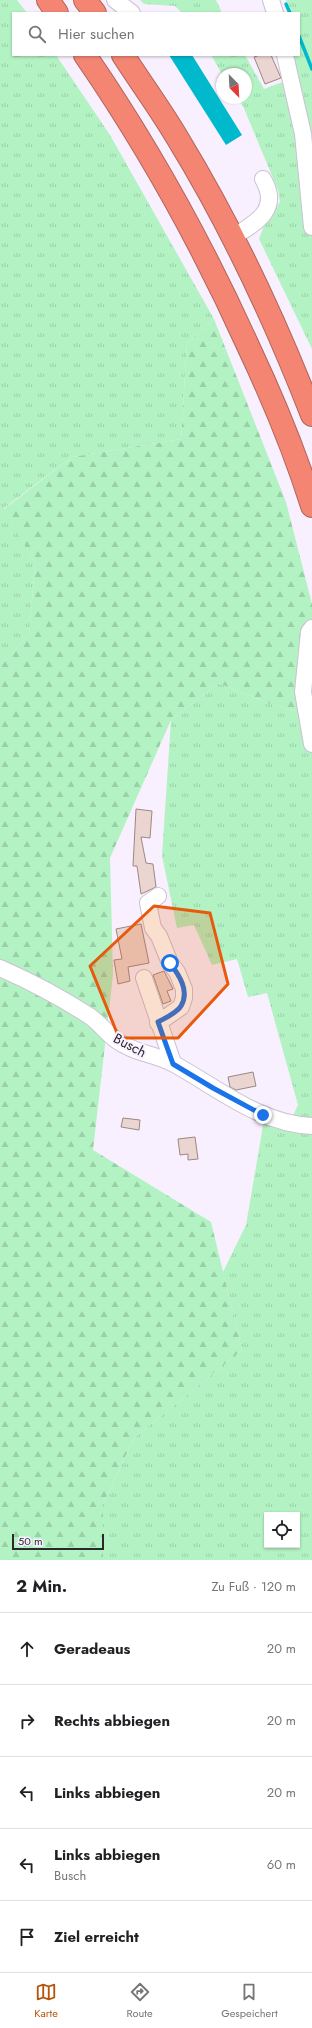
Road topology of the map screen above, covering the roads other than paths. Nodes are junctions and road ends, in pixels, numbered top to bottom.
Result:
1 (48, 0) edge
2 (86, 0) edge
3 (115, 0) edge
4 (271, 0) edge
5 (56, 12) edge
6 (94, 12) edge
7 (131, 12) edge
8 (275, 12) edge
9 (86, 56) edge
10 (124, 56) edge
11 (285, 56) edge
12 (263, 179) dead end
13 (312, 227) edge
14 (231, 238) junction
15 (312, 415) edge
16 (312, 506) edge
17 (312, 628) edge
18 (312, 744) edge
19 (158, 896) dead end
20 (0, 968) edge
21 (144, 978) dead end
22 (158, 1022) junction
23 (173, 1064) junction
24 (312, 1126) edge

1 - 5 highway
2 - 6 highway
3 - 7 street
4 - 8 street
9 - 16 highway
10 - 14 highway
11 - 13 street
12 - 14 street
14 - 15 highway
17 - 18 street
19 - 22 street
20 - 23 street, Busch
21 - 22 street
22 - 23 street
23 - 24 street, Busch

